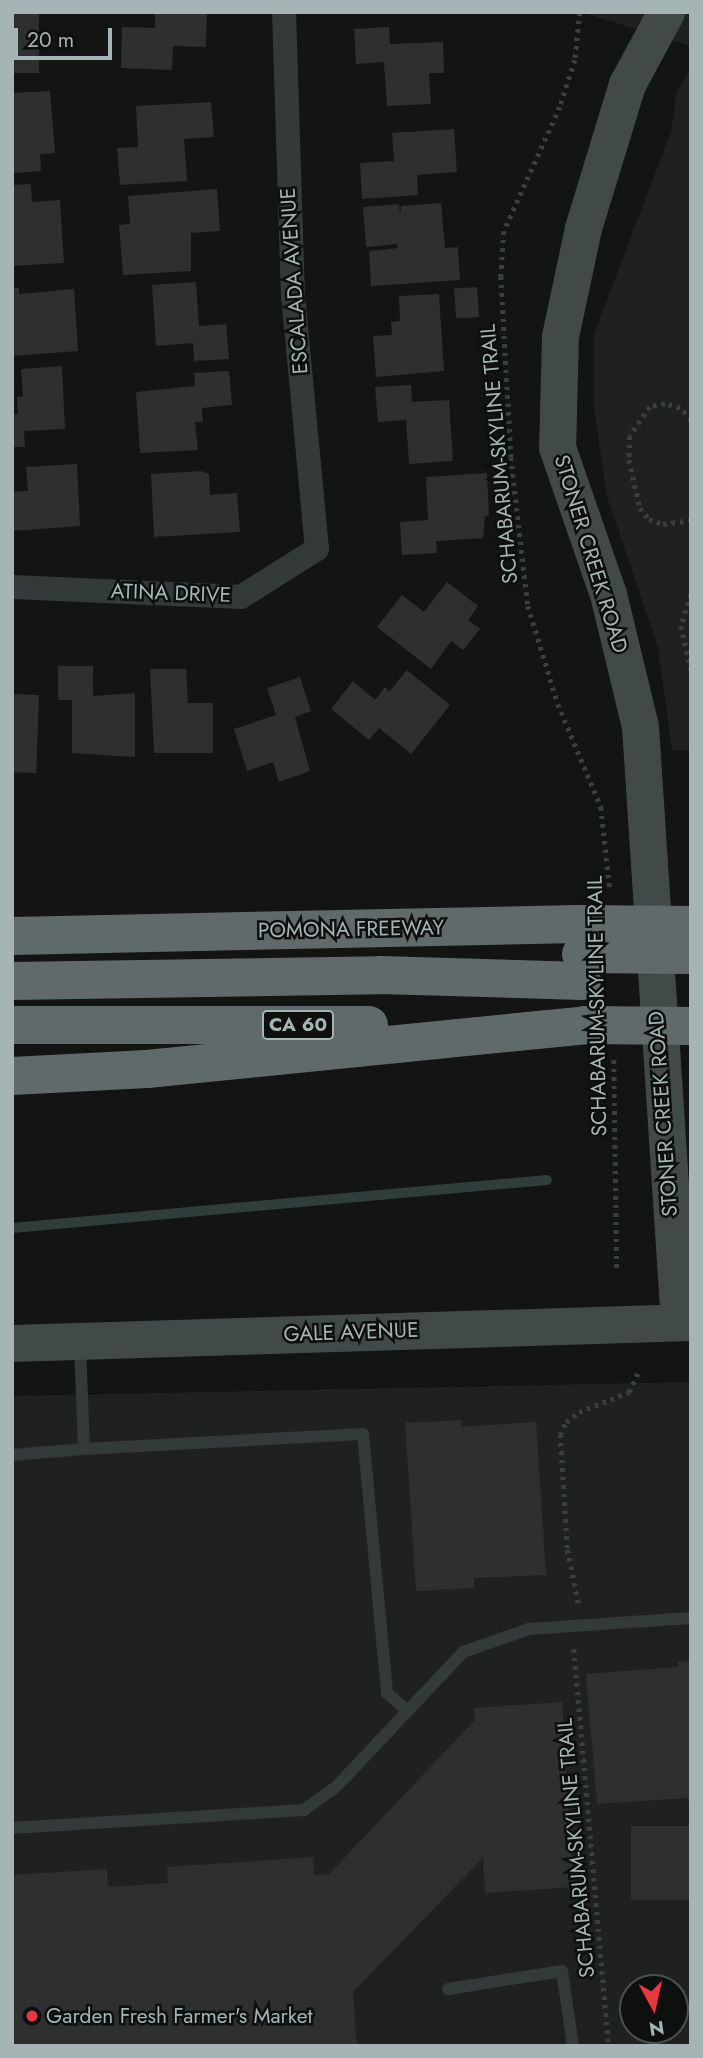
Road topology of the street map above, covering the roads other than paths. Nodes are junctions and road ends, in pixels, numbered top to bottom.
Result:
1 (284, 12) edge
2 (666, 12) edge
3 (317, 549) joint
4 (12, 587) edge
5 (691, 925) edge
6 (12, 936) edge
7 (580, 953) junction
8 (691, 955) edge
9 (12, 958) edge
10 (12, 981) edge
11 (691, 981) edge
12 (12, 1025) edge
13 (584, 1025) junction
14 (691, 1026) edge
15 (12, 1076) edge
16 (685, 1322) edge
17 (80, 1341) junction
18 (12, 1343) edge
19 (84, 1450) junction
20 (12, 1455) edge
21 (691, 1618) edge
22 (408, 1711) junction
23 (12, 1828) edge
24 (448, 1989) dead end
25 (573, 2046) edge

1 - 3 street, ESCALADA AVENUE
2 - 16 street, STONER CREEK ROAD
3 - 4 street, ATINA DRIVE
5 - 7 highway, POMONA FREEWAY, bridge
6 - 7 highway, POMONA FREEWAY
7 - 8 highway, bridge
7 - 9 highway
7 - 10 highway
7 - 11 highway
12 - 13 highway, CA 60
13 - 14 highway, CA 60, bridge
13 - 15 highway
16 - 17 street, GALE AVENUE
17 - 18 street, GALE AVENUE
17 - 19 lane
19 - 20 lane
19 - 22 lane
21 - 22 lane
22 - 23 lane
24 - 25 lane

